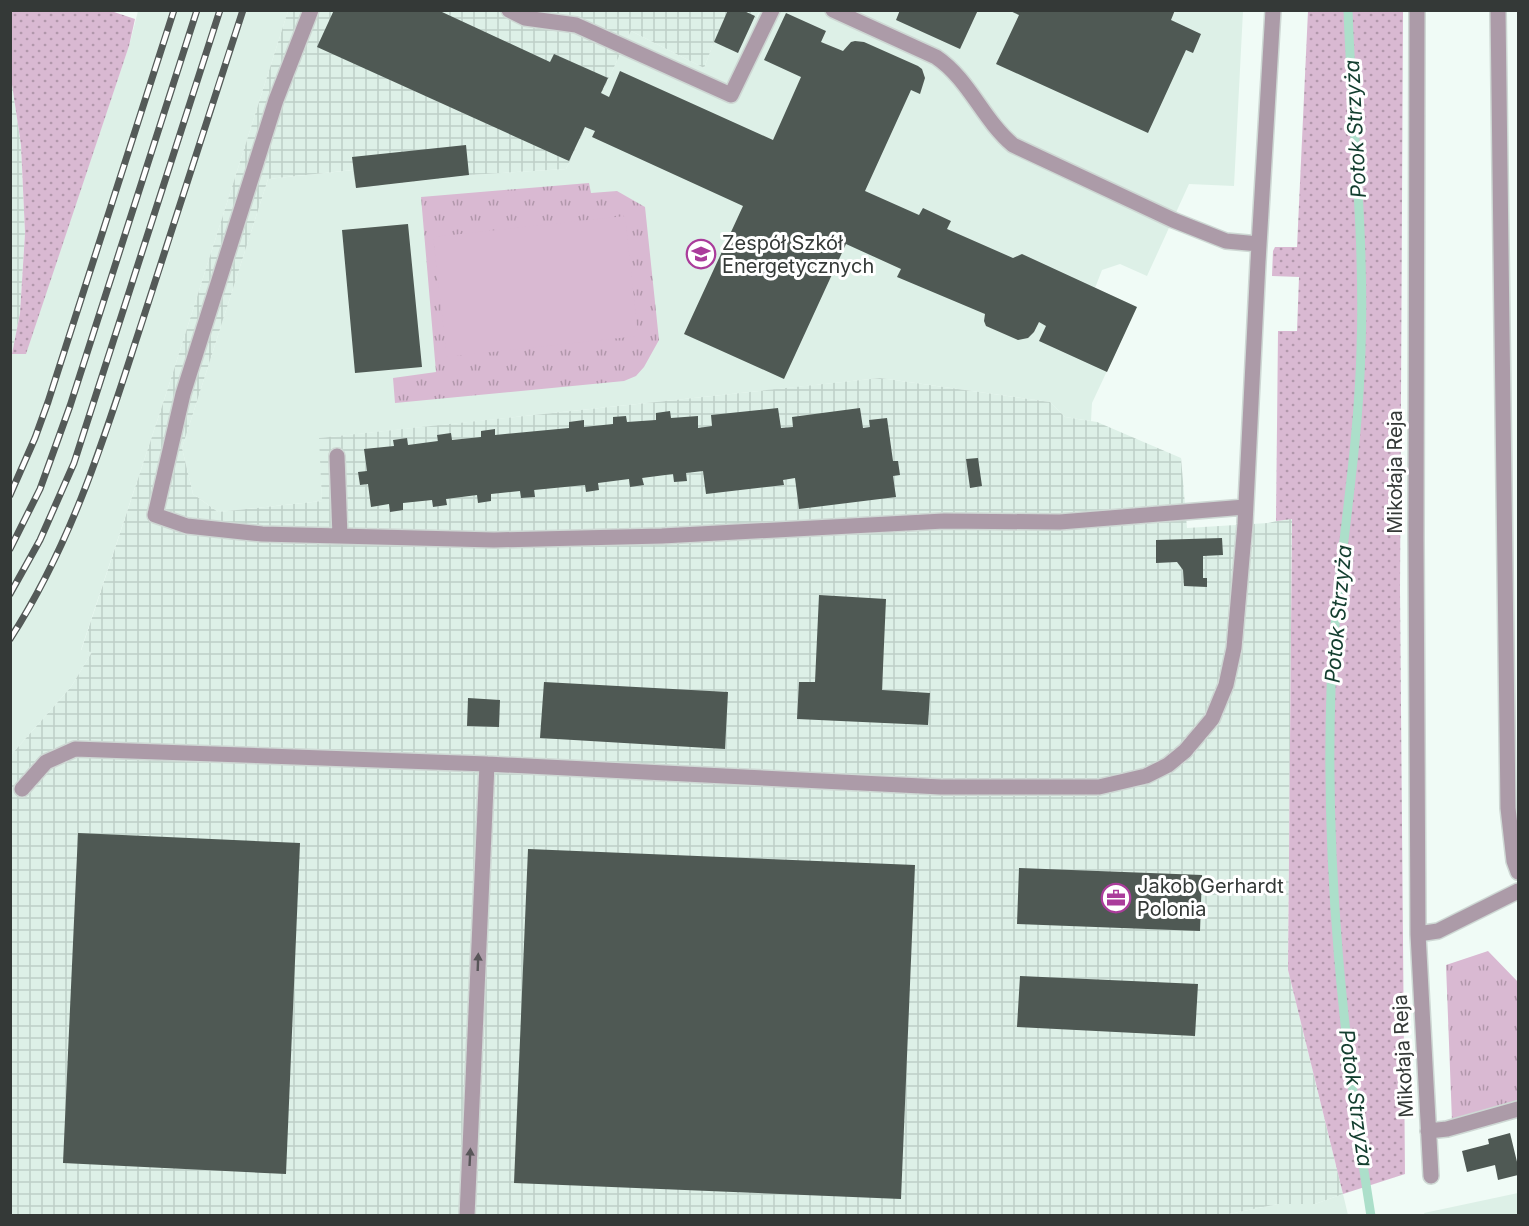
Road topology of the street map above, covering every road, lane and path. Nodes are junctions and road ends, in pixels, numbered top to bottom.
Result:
1 (311, 10) edge
2 (509, 10) edge
3 (771, 10) edge
4 (833, 10) edge
5 (1273, 10) edge
6 (1417, 10) edge
7 (1498, 10) edge
8 (1259, 244) junction
9 (337, 456) dead end
10 (1245, 507) junction
11 (340, 536) junction
12 (487, 764) junction
13 (22, 789) dead end
14 (1518, 872) edge
15 (1518, 891) edge
16 (1418, 934) junction
17 (1518, 1109) edge
18 (1428, 1131) junction
19 (1431, 1176) dead end
20 (467, 1215) edge

1 - 11 street
2 - 3 street
4 - 8 street
5 - 8 street
6 - 16 street, Mikołaja Reja
7 - 14 street
8 - 10 street
9 - 11 street
10 - 11 street
10 - 12 street
12 - 13 street
20 -> 12 street
15 - 16 street
16 - 18 street, Mikołaja Reja
17 - 18 street
18 - 19 street, Mikołaja Reja

